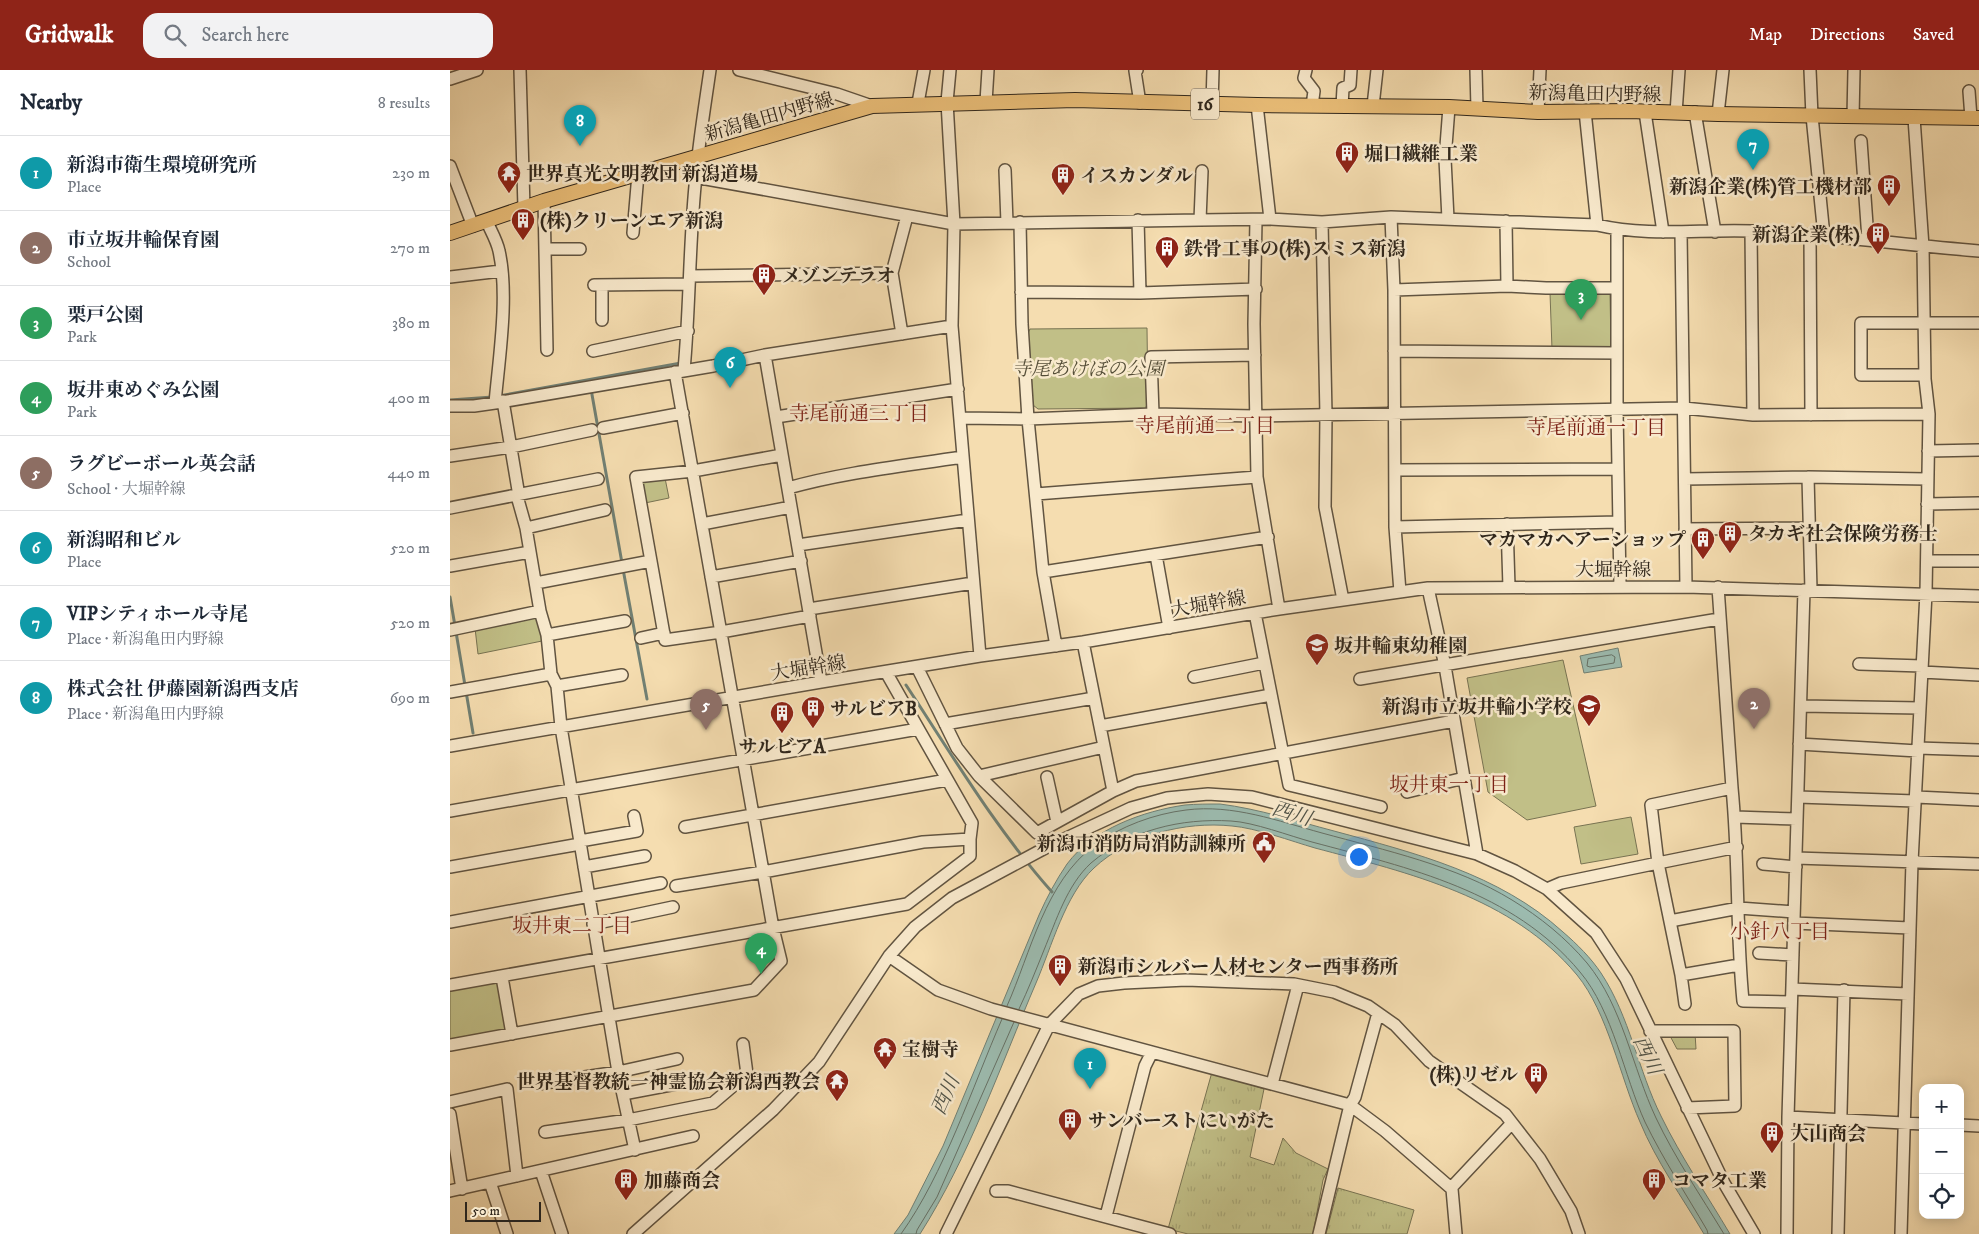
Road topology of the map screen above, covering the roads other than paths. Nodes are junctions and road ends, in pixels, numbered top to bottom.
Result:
1 (477, 70) edge
2 (520, 70) edge
3 (710, 70) edge
4 (739, 70) edge
5 (924, 70) edge
6 (950, 70) edge
7 (988, 70) edge
8 (1137, 70) edge
9 (1213, 70) edge
10 (1306, 70) edge
11 (1351, 70) edge
12 (1377, 70) edge
13 (1476, 70) edge
14 (1540, 70) edge
15 (1679, 70) edge
16 (1723, 70) edge
17 (1810, 70) edge
18 (1854, 70) edge
19 (450, 79) edge
20 (1969, 91) dead end
21 (947, 102) junction
22 (986, 102) junction
23 (1140, 103) junction
24 (918, 104) junction
25 (1212, 104) junction
26 (872, 106) junction
27 (1257, 106) junction
28 (1312, 106) junction
29 (1342, 106) junction
30 (1374, 106) junction
31 (1449, 107) junction
32 (1476, 108) junction
33 (1584, 111) junction
34 (1538, 112) junction
35 (1645, 112) junction
36 (1695, 112) junction
37 (1676, 113) junction
38 (1718, 114) junction
39 (1812, 116) junction
40 (1853, 117) junction
41 (1914, 118) junction
42 (1975, 118) edge
43 (1861, 141) dead end
44 (698, 157) junction
45 (450, 166) edge
46 (1005, 170) dead end
47 (1202, 171) dead end
48 (638, 174) junction
49 (696, 177) junction
50 (544, 201) junction
51 (524, 208) junction
52 (907, 216) junction
53 (1391, 217) junction
54 (1448, 219) junction
55 (1138, 220) junction
56 (1200, 220) junction
57 (1256, 220) junction
58 (1270, 220) junction
59 (1506, 221) junction
60 (1020, 222) junction
61 (1322, 222) junction
62 (1007, 223) junction
63 (480, 224) junction
64 (954, 224) junction
65 (1597, 225) junction
66 (1617, 230) junction
67 (1751, 231) junction
68 (1662, 232) junction
69 (1715, 232) junction
70 (450, 233) edge
71 (634, 233) dead end
72 (1681, 233) junction
73 (1810, 235) junction
74 (1824, 236) junction
75 (1868, 239) junction
76 (1923, 246) junction
77 (545, 249) junction
78 (580, 249) dead end
79 (1979, 251) edge
80 (501, 271) junction
81 (892, 273) junction
82 (450, 277) edge
83 (689, 280) junction
84 (1507, 286) junction
85 (1617, 288) junction
86 (1256, 289) junction
87 (1394, 290) junction
88 (1021, 292) junction
89 (1140, 293) junction
90 (602, 320) dead end
91 (1924, 323) junction
92 (1979, 323) edge
93 (952, 326) junction
94 (688, 331) junction
95 (902, 334) junction
96 (546, 350) dead end
97 (593, 351) dead end
98 (1394, 351) junction
99 (1616, 353) junction
100 (765, 355) junction
101 (1255, 355) junction
102 (680, 371) junction
103 (1925, 375) junction
104 (958, 389) junction
105 (499, 402) junction
106 (450, 406) edge
107 (1684, 408) junction
108 (1617, 410) junction
109 (683, 413) junction
110 (1153, 414) junction
111 (1395, 414) junction
112 (1929, 414) junction
113 (1326, 415) junction
114 (1753, 415) junction
115 (1811, 415) junction
116 (1255, 416) junction
117 (776, 417) junction
118 (960, 418) junction
119 (1028, 419) junction
120 (511, 447) junction
121 (1979, 450) edge
122 (1928, 451) junction
123 (782, 455) junction
124 (450, 456) edge
125 (962, 457) junction
126 (1618, 469) junction
127 (1395, 470) junction
128 (693, 471) junction
129 (1257, 477) junction
130 (1808, 477) junction
131 (598, 478) dead end
132 (1685, 479) junction
133 (1927, 479) junction
134 (788, 488) junction
135 (1036, 494) junction
136 (517, 496) junction
137 (1979, 503) edge
138 (1927, 504) junction
139 (791, 507) junction
140 (450, 508) edge
141 (605, 510) dead end
142 (968, 520) junction
143 (1619, 522) junction
144 (702, 524) junction
145 (1507, 524) junction
146 (1395, 527) junction
147 (526, 528) junction
148 (1810, 528) junction
149 (1685, 529) junction
150 (1268, 537) junction
151 (798, 545) junction
152 (530, 552) junction
153 (1156, 555) junction
154 (651, 561) junction
155 (801, 561) junction
156 (1926, 561) junction
157 (1979, 561) edge
158 (450, 566) edge
159 (1043, 572) junction
160 (711, 577) junction
161 (536, 583) junction
162 (973, 583) junction
163 (1620, 586) junction
164 (1509, 587) junction
165 (1686, 587) junction
166 (1428, 588) junction
167 (1718, 588) junction
168 (1808, 590) junction
169 (1400, 592) junction
170 (1926, 593) junction
171 (1979, 596) edge
172 (1343, 600) junction
173 (1279, 609) junction
174 (540, 611) junction
175 (809, 613) junction
176 (1255, 613) junction
177 (1719, 619) junction
178 (625, 622) dead end
179 (1169, 628) junction
180 (450, 630) edge
181 (721, 632) junction
182 (664, 633) junction
183 (547, 635) junction
184 (641, 638) dead end
185 (1083, 642) junction
186 (1056, 646) junction
187 (980, 656) junction
188 (1264, 663) junction
189 (1859, 664) dead end
190 (1445, 666) junction
191 (917, 667) junction
192 (1922, 669) junction
193 (886, 672) junction
194 (551, 674) junction
195 (622, 675) dead end
196 (1979, 676) edge
197 (1194, 677) dead end
198 (1360, 679) dead end
199 (822, 682) junction
200 (557, 686) junction
201 (450, 692) edge
202 (1271, 695) junction
203 (732, 696) junction
204 (1094, 698) junction
205 (1801, 706) junction
206 (1920, 708) junction
207 (1454, 722) junction
208 (945, 724) junction
209 (1100, 726) junction
210 (561, 727) junction
211 (918, 729) junction
212 (1799, 744) junction
213 (450, 746) edge
214 (1104, 747) junction
215 (1918, 749) junction
216 (1979, 750) edge
217 (1282, 755) junction
218 (743, 760) junction
219 (978, 776) junction
220 (1047, 777) dead end
221 (1464, 778) junction
222 (947, 780) junction
223 (1732, 788) junction
224 (571, 790) junction
225 (1113, 791) junction
226 (1407, 792) dead end
227 (1798, 797) junction
228 (1915, 799) junction
229 (1979, 800) edge
230 (1381, 806) dead end
231 (450, 811) edge
232 (753, 815) junction
233 (634, 816) dead end
234 (1735, 817) junction
235 (1797, 819) junction
236 (1057, 822) junction
237 (685, 827) dead end
238 (970, 840) junction
239 (580, 842) junction
240 (1737, 847) junction
241 (1477, 854) junction
242 (645, 856) dead end
243 (1796, 862) junction
244 (1912, 862) junction
245 (1658, 863) junction
246 (1763, 864) dead end
247 (1979, 864) edge
248 (450, 867) edge
249 (584, 867) junction
250 (763, 872) junction
251 (661, 883) dead end
252 (676, 886) dead end
253 (1547, 889) junction
254 (589, 896) junction
255 (673, 907) dead end
256 (1739, 908) junction
257 (1794, 917) junction
258 (1670, 921) junction
259 (450, 922) edge
260 (594, 924) junction
261 (773, 928) junction
262 (1910, 928) junction
263 (1759, 953) dead end
264 (1793, 955) junction
265 (889, 956) junction
266 (599, 959) junction
267 (1739, 965) junction
268 (1681, 975) junction
269 (502, 976) junction
270 (450, 985) edge
271 (1298, 985) junction
272 (1792, 989) junction
273 (1844, 990) junction
274 (1908, 994) junction
275 (1791, 1002) junction
276 (1685, 1004) dead end
277 (1378, 1013) junction
278 (609, 1016) junction
279 (1049, 1025) junction
280 (1650, 1030) junction
281 (512, 1034) junction
282 (743, 1044) dead end
283 (450, 1045) edge
284 (1152, 1052) junction
285 (677, 1059) dead end
286 (618, 1072) junction
287 (697, 1080) dead end
288 (538, 1084) dead end
289 (1272, 1084) junction
290 (623, 1094) junction
291 (450, 1102) edge
292 (1350, 1105) junction
293 (1688, 1108) junction
294 (450, 1114) edge
295 (1788, 1117) junction
296 (1841, 1119) junction
297 (628, 1120) junction
298 (1512, 1123) junction
299 (1904, 1123) junction
300 (1919, 1124) edge
301 (1964, 1125) edge
302 (1979, 1126) edge
303 (545, 1132) dead end
304 (694, 1136) dead end
305 (635, 1150) junction
306 (453, 1156) edge
307 (541, 1171) junction
308 (517, 1176) junction
309 (490, 1182) junction
310 (462, 1188) junction
311 (1451, 1188) junction
312 (450, 1191) edge
313 (996, 1191) dead end
314 (1106, 1216) junction
315 (507, 1234) edge
316 (562, 1234) edge
317 (633, 1234) edge
318 (946, 1234) edge
319 (1170, 1234) edge
320 (1319, 1234) edge
321 (1456, 1234) edge
322 (1579, 1234) edge
323 (1754, 1234) edge
324 (1787, 1234) edge
325 (1838, 1234) edge
326 (1901, 1234) edge

1 - 19 street
2 - 51 street
3 - 44 street
4 - 26 street
5 - 24 street
6 - 21 street
7 - 22 street
8 - 23 street
9 - 25 street
10 - 28 street
11 - 29 street
12 - 30 street
13 - 32 street
14 - 34 street
15 - 37 street
16 - 38 street
17 - 39 street
18 - 40 street
20 - 42 street
21 - 22 main road, 新潟亀田内野線 / 16
21 - 24 main road, 新潟亀田内野線 / 16
21 - 64 street
22 - 23 main road, 新潟亀田内野線 / 16
23 - 25 main road, 新潟亀田内野線 / 16
24 - 26 main road, 新潟亀田内野線 / 16
25 - 27 main road, 新潟亀田内野線 / 16
26 - 44 main road, 新潟亀田内野線 / 16
27 - 28 main road, 新潟亀田内野線 / 16
27 - 58 street
28 - 29 main road, 新潟亀田内野線 / 16
29 - 30 main road, 新潟亀田内野線 / 16
30 - 31 main road, 新潟亀田内野線 / 16
31 - 32 main road, 新潟亀田内野線 / 16
31 - 54 street
32 - 34 main road, 新潟亀田内野線 / 16
33 - 34 main road, 新潟亀田内野線 / 16
33 - 35 main road, 新潟亀田内野線 / 16
33 - 65 street
35 - 37 main road, 新潟亀田内野線 / 16
35 - 68 street
36 - 37 main road, 新潟亀田内野線 / 16
36 - 38 main road, 新潟亀田内野線 / 16
36 - 69 street
38 - 39 main road, 新潟亀田内野線 / 16
39 - 40 main road, 新潟亀田内野線 / 16
39 - 74 street
40 - 41 main road, 新潟亀田内野線 / 16
41 - 42 main road, 新潟亀田内野線 / 16
41 - 76 street
43 - 75 street
44 - 48 main road, 新潟亀田内野線 / 16
44 - 49 street
45 - 63 street
46 - 62 street
47 - 56 street
48 - 50 main road, 新潟亀田内野線 / 16
48 - 71 street
49 - 52 street
49 - 83 street
50 - 51 main road, 新潟亀田内野線 / 16
50 - 77 street
51 - 63 main road, 新潟亀田内野線 / 16
52 - 64 street
52 - 81 street
53 - 54 street
53 - 61 street
53 - 87 street
54 - 59 street
55 - 56 street
55 - 60 street
55 - 89 street
56 - 57 street
57 - 58 street
57 - 86 street
58 - 61 street
59 - 65 street
59 - 84 street
60 - 62 street
60 - 88 street
61 - 113 street
62 - 64 street
63 - 70 main road, 新潟亀田内野線 / 16
63 - 80 street
64 - 93 street
65 - 66 street
66 - 68 street
66 - 85 street
67 - 69 street
67 - 73 street
67 - 114 street
68 - 72 street
69 - 72 street
72 - 107 street
73 - 74 street
73 - 115 street
74 - 75 street
75 - 76 street
76 - 79 street
76 - 91 street
77 - 78 street
77 - 96 street
80 - 82 street
80 - 105 street
81 - 83 street
81 - 95 street
83 - 90 street
83 - 94 street
84 - 85 street
84 - 87 street
85 - 99 street
86 - 89 street
86 - 101 street
87 - 98 street
88 - 89 street
88 - 119 street
91 - 92 street
91 - 103 street
91 - 103 street
93 - 95 street
93 - 104 street
94 - 97 street
94 - 102 street
95 - 100 street
98 - 99 street
98 - 111 street
99 - 108 street
100 - 102 street
100 - 117 street
101 - 110 street
101 - 116 street
102 - 105 street
102 - 109 street
103 - 112 street
104 - 117 street
104 - 118 street
105 - 106 street
105 - 120 street
107 - 108 street
107 - 114 street
107 - 132 street
108 - 111 street
108 - 126 street
109 - 120 street
109 - 128 street
110 - 116 street
110 - 119 street
111 - 113 street
111 - 127 street
112 - 115 street
112 - 122 street
113 - 116 street
113 - 172 street
114 - 115 street
116 - 129 street
117 - 123 street
118 - 119 street
118 - 125 street
119 - 135 street
120 - 124 street
120 - 136 street
121 - 122 street
122 - 133 street
123 - 128 street
123 - 134 street
125 - 134 street
125 - 142 street
126 - 127 street
126 - 143 street
127 - 146 street
128 - 144 street
128 - 154 street
129 - 135 street
129 - 150 street
130 - 132 street
130 - 133 street
130 - 148 street
131 - 136 street
132 - 149 street
133 - 138 street
134 - 139 street
135 - 159 street
136 - 140 street
136 - 147 street
137 - 138 street
138 - 156 street
139 - 144 street
139 - 151 street
141 - 147 street
142 - 151 street
142 - 162 street
143 - 145 street
143 - 163 street
144 - 160 street
145 - 146 street
145 - 164 street
146 - 169 street
147 - 152 street
148 - 149 street
148 - 168 street
149 - 165 street
150 - 153 street
150 - 173 street
151 - 155 street
152 - 158 street
152 - 161 street
153 - 159 street
153 - 179 street
154 - 161 street
154 - 182 street
155 - 160 street
155 - 175 street
156 - 157 street
156 - 170 street
159 - 186 street
160 - 181 street
161 - 174 street
162 - 175 street
162 - 187 street
163 - 164 street, 大堀幹線
163 - 165 street, 大堀幹線
164 - 166 street, 大堀幹線
165 - 167 street, 大堀幹線
166 - 169 street, 大堀幹線
166 - 190 street
167 - 168 street, 大堀幹線
167 - 177 street
168 - 170 street, 大堀幹線
168 - 205 street
169 - 172 street, 大堀幹線
170 - 171 street, 大堀幹線
170 - 192 street
172 - 173 street, 大堀幹線
173 - 176 street, 大堀幹線
174 - 180 street
174 - 183 street
175 - 181 street
175 - 199 street
176 - 179 street, 大堀幹線
176 - 188 street
177 - 190 street
177 - 223 street
178 - 183 street
179 - 185 street, 大堀幹線
181 - 182 street
181 - 203 street
182 - 184 street
183 - 194 street
185 - 186 street, 大堀幹線
185 - 204 street
186 - 187 street, 大堀幹線
187 - 191 street, 大堀幹線
188 - 197 street
188 - 202 street
189 - 192 street
190 - 198 street
190 - 207 street
191 - 193 street, 大堀幹線
191 - 208 street
192 - 196 street
192 - 206 street
193 - 199 street, 大堀幹線
193 - 211 street
194 - 200 street
194 - 201 street
195 - 200 street
199 - 203 street, 大堀幹線
200 - 210 street
202 - 209 street
202 - 217 street
203 - 210 street, 大堀幹線
203 - 218 street
204 - 208 street
204 - 209 street
205 - 206 street
205 - 212 street
206 - 215 street
207 - 217 street
207 - 221 street
208 - 219 street
209 - 214 street
210 - 213 street, 大堀幹線
210 - 224 street
211 - 218 street
211 - 222 street
212 - 215 street
212 - 227 street
214 - 219 street
214 - 225 street
215 - 216 street
215 - 228 street
217 - 225 street
217 - 230 street
218 - 224 street
218 - 232 street
219 - 236 street
220 - 236 street
221 - 226 street
221 - 241 street
222 - 232 street
222 - 238 street
223 - 234 street
223 - 245 street
224 - 231 street
224 - 239 street
225 - 236 street
227 - 228 street
227 - 235 street
228 - 229 street
228 - 244 street
232 - 237 street
232 - 250 street
233 - 239 street
234 - 235 street
234 - 240 street
235 - 243 street
238 - 250 street
238 - 261 street
239 - 248 street
239 - 249 street
240 - 245 street
240 - 256 street
241 - 253 street
241 - 265 street
242 - 249 street
243 - 244 street
243 - 246 street
243 - 257 street
244 - 247 street
244 - 262 street
245 - 253 street
245 - 258 street
249 - 254 street
250 - 252 street
250 - 261 street
251 - 254 street
253 - 280 street
254 - 259 street
254 - 260 street
255 - 260 street
256 - 257 street
256 - 258 street
256 - 267 street
257 - 262 street
257 - 264 street
258 - 268 street
260 - 266 street
261 - 266 street
261 - 278 street
262 - 274 street
263 - 264 street
264 - 272 street
265 - 279 street
265 - 317 street
266 - 269 street
266 - 278 street
267 - 268 street
267 - 275 street
268 - 276 street
269 - 270 street
269 - 281 street
271 - 277 street
271 - 279 street
271 - 289 street
272 - 273 street
272 - 275 street
273 - 274 street
273 - 296 street
274 - 299 street
275 - 295 street
277 - 292 street
277 - 298 street
278 - 281 street
278 - 286 street
279 - 284 street
279 - 318 street
280 - 293 street
280 - 293 street
281 - 283 street
282 - 297 street
284 - 289 street
284 - 314 street
285 - 286 street
286 - 288 street
286 - 290 street
287 - 290 street
289 - 292 street
290 - 297 street
291 - 308 street
292 - 311 street
292 - 320 street
293 - 323 street
294 - 306 street
295 - 296 street
295 - 324 street
296 - 299 street
296 - 325 street
297 - 303 street
297 - 305 street
298 - 311 street
298 - 322 street
299 - 300 street
299 - 326 street
301 - 302 street
304 - 305 street
305 - 307 street
306 - 310 street
307 - 308 street
307 - 316 street
308 - 309 street
309 - 310 street
309 - 315 street
310 - 312 street
311 - 321 street
313 - 314 street
314 - 319 street

